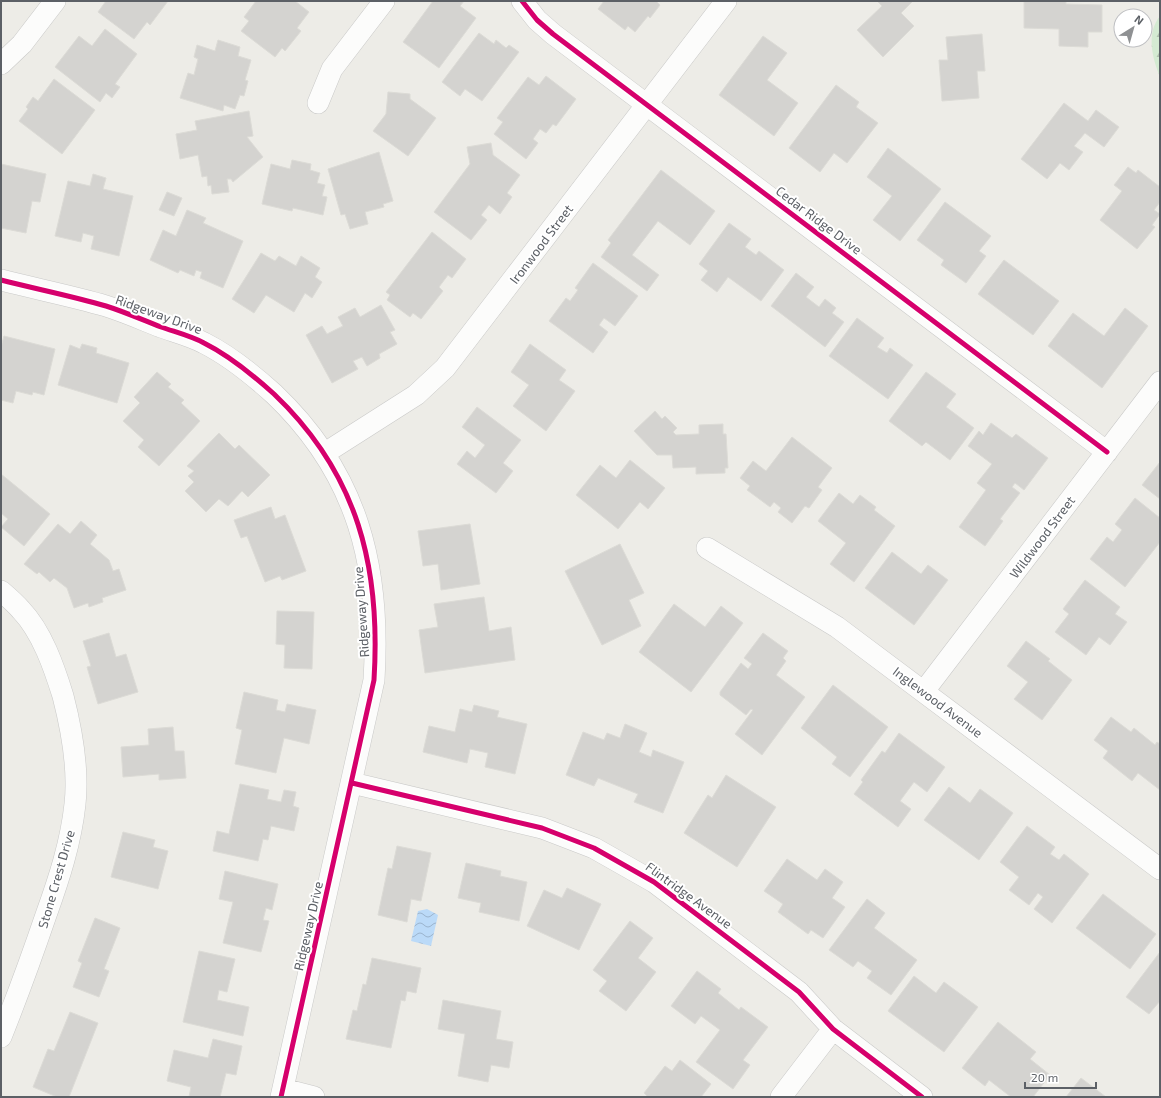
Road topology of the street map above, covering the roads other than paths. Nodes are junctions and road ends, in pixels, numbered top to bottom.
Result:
1 (55, 1) edge
2 (384, 1) edge
3 (522, 1) edge
4 (726, 1) edge
5 (1, 64) edge
6 (318, 102) dead end
7 (648, 104) junction
8 (1, 280) edge
9 (1160, 382) edge
10 (1107, 452) junction
11 (325, 453) junction
12 (707, 548) dead end
13 (1, 591) edge
14 (924, 691) junction
15 (352, 783) junction
16 (1160, 869) edge
17 (833, 1028) junction
18 (1, 1037) edge
19 (282, 1093) edge
20 (314, 1097) edge
21 (781, 1097) edge
22 (922, 1097) edge

1 - 5 street
2 - 6 street
3 - 7 street, Cedar Ridge Drive
4 - 7 street, Ironwood Street
7 - 10 street, Cedar Ridge Drive
7 - 11 street, Ironwood Street
8 - 11 street, Ridgeway Drive
9 - 10 street, Wildwood Street
10 - 14 street, Wildwood Street
11 - 15 street, Ridgeway Drive
12 - 14 street, Inglewood Avenue
13 - 18 street, Stone Crest Drive
14 - 16 street, Inglewood Avenue
15 - 17 street, Flintridge Avenue
15 - 19 street, Ridgeway Drive
17 - 21 street
17 - 22 street, Flintridge Avenue
19 - 20 street

